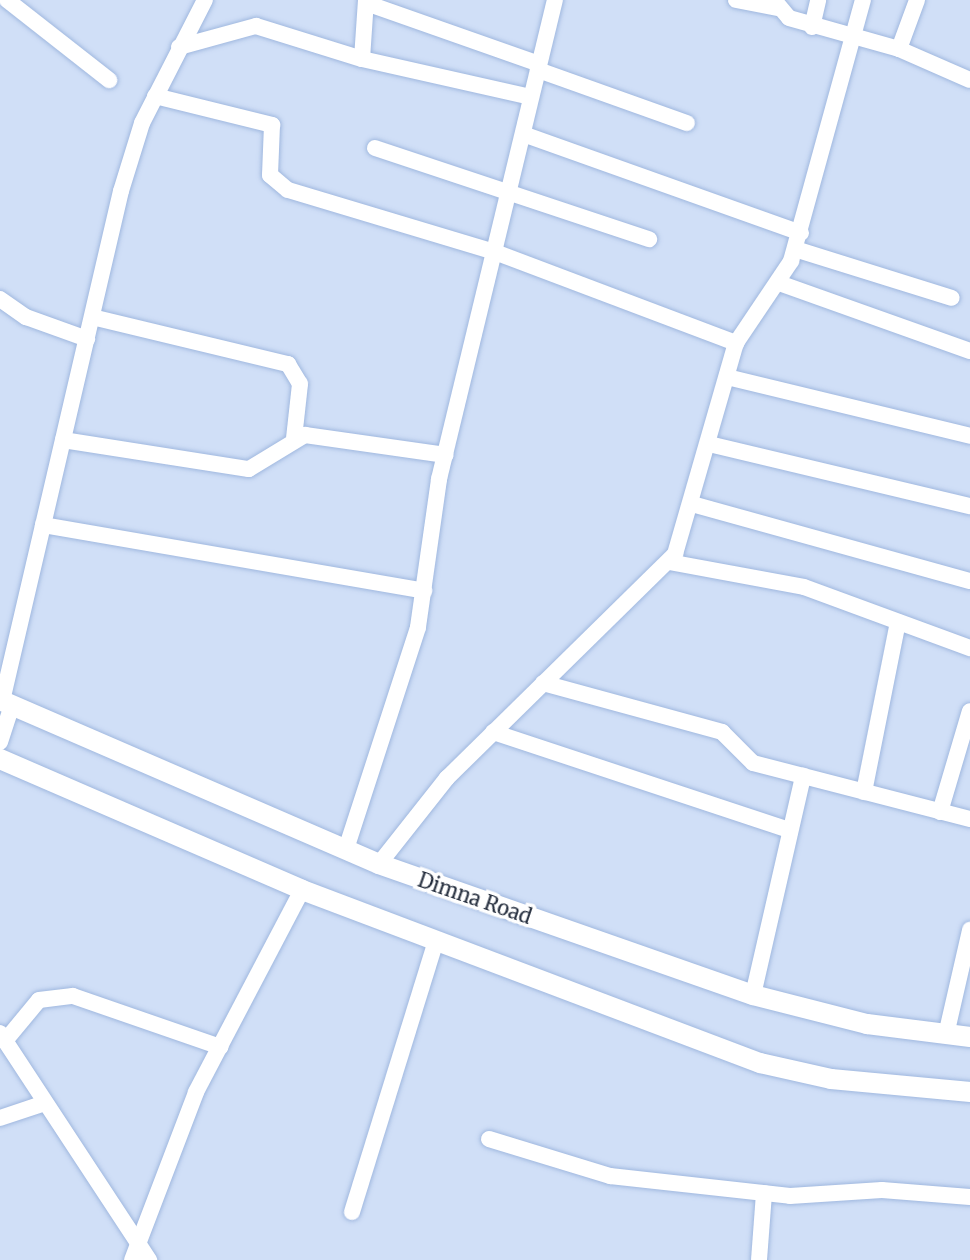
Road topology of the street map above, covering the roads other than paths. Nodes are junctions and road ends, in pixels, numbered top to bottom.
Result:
1 (7, 0) edge
2 (205, 0) edge
3 (555, 0) edge
4 (736, 0) edge
5 (818, 0) edge
6 (863, 0) edge
7 (917, 0) edge
8 (366, 1) edge
9 (775, 4) edge
10 (812, 27) junction
11 (850, 36) junction
12 (179, 47) junction
13 (899, 49) junction
14 (362, 59) junction
15 (538, 67) junction
16 (109, 80) dead end
17 (970, 80) edge
18 (155, 96) junction
19 (531, 97) junction
20 (687, 123) dead end
21 (523, 134) junction
22 (375, 148) dead end
23 (509, 195) junction
24 (801, 233) junction
25 (649, 239) dead end
26 (795, 249) junction
27 (495, 252) junction
28 (779, 283) junction
29 (952, 298) dead end
30 (0, 299) edge
31 (92, 317) junction
32 (87, 339) junction
33 (736, 343) junction
34 (970, 351) edge
35 (727, 377) junction
36 (970, 436) edge
37 (294, 438) junction
38 (63, 440) junction
39 (709, 444) junction
40 (446, 455) junction
41 (692, 504) junction
42 (970, 506) edge
43 (43, 525) junction
44 (669, 562) junction
45 (970, 581) edge
46 (424, 591) junction
47 (898, 622) junction
48 (970, 648) edge
49 (543, 683) junction
50 (4, 702) edge
51 (970, 711) edge
52 (493, 732) junction
53 (0, 742) edge
54 (0, 759) edge
55 (803, 776) junction
56 (864, 792) junction
57 (940, 812) junction
58 (970, 819) edge
59 (790, 830) junction
60 (347, 846) junction
61 (379, 864) junction
62 (302, 890) junction
63 (970, 930) edge
64 (436, 940) junction
65 (753, 995) junction
66 (946, 1035) junction
67 (2, 1037) edge
68 (970, 1037) edge
69 (220, 1047) junction
70 (970, 1092) edge
71 (45, 1103) junction
72 (0, 1118) edge
73 (489, 1139) dead end
74 (764, 1193) junction
75 (970, 1197) edge
76 (352, 1212) dead end
77 (140, 1256) edge
78 (759, 1260) edge

1 - 16 street
2 - 12 street
3 - 15 street
4 - 9 street
5 - 10 street
6 - 11 street
7 - 13 street
8 - 14 street
8 - 15 street
9 - 10 street
10 - 11 street
11 - 13 street
11 - 24 street
12 - 14 street
12 - 18 street
13 - 17 street
14 - 19 street
15 - 19 street
15 - 20 street
18 - 27 street
18 - 31 street
19 - 21 street
21 - 23 street
21 - 24 street
22 - 23 street
23 - 25 street
23 - 27 street
24 - 26 street
26 - 28 street
26 - 29 street
27 - 33 street
27 - 40 street
28 - 33 street
28 - 34 street
30 - 32 street
31 - 32 street
31 - 37 street
32 - 38 street
33 - 35 street
35 - 36 street
35 - 39 street
37 - 38 street
37 - 40 street
38 - 43 street
39 - 41 street
39 - 42 street
40 - 46 street
41 - 44 street
41 - 45 street
43 - 46 street
43 - 50 street
44 - 47 street
44 - 49 street
46 - 60 street
47 - 48 street
47 - 56 street
49 - 52 street
49 - 55 street
50 - 53 street
50 - 60 street, Dimna Road
51 - 57 street
52 - 59 street
52 - 61 street
54 - 62 street
55 - 56 street
55 - 59 street
56 - 57 street
57 - 58 street
59 - 65 street
60 - 61 street, Dimna Road
61 - 65 street, Dimna Road
62 - 64 street
62 - 69 street
63 - 66 street
64 - 70 street
64 - 76 street
65 - 66 street, Dimna Road
66 - 68 street, Dimna Road
67 - 69 street
67 - 71 street
69 - 77 street
71 - 72 street
71 - 77 street
73 - 74 street
74 - 75 street
74 - 78 street

